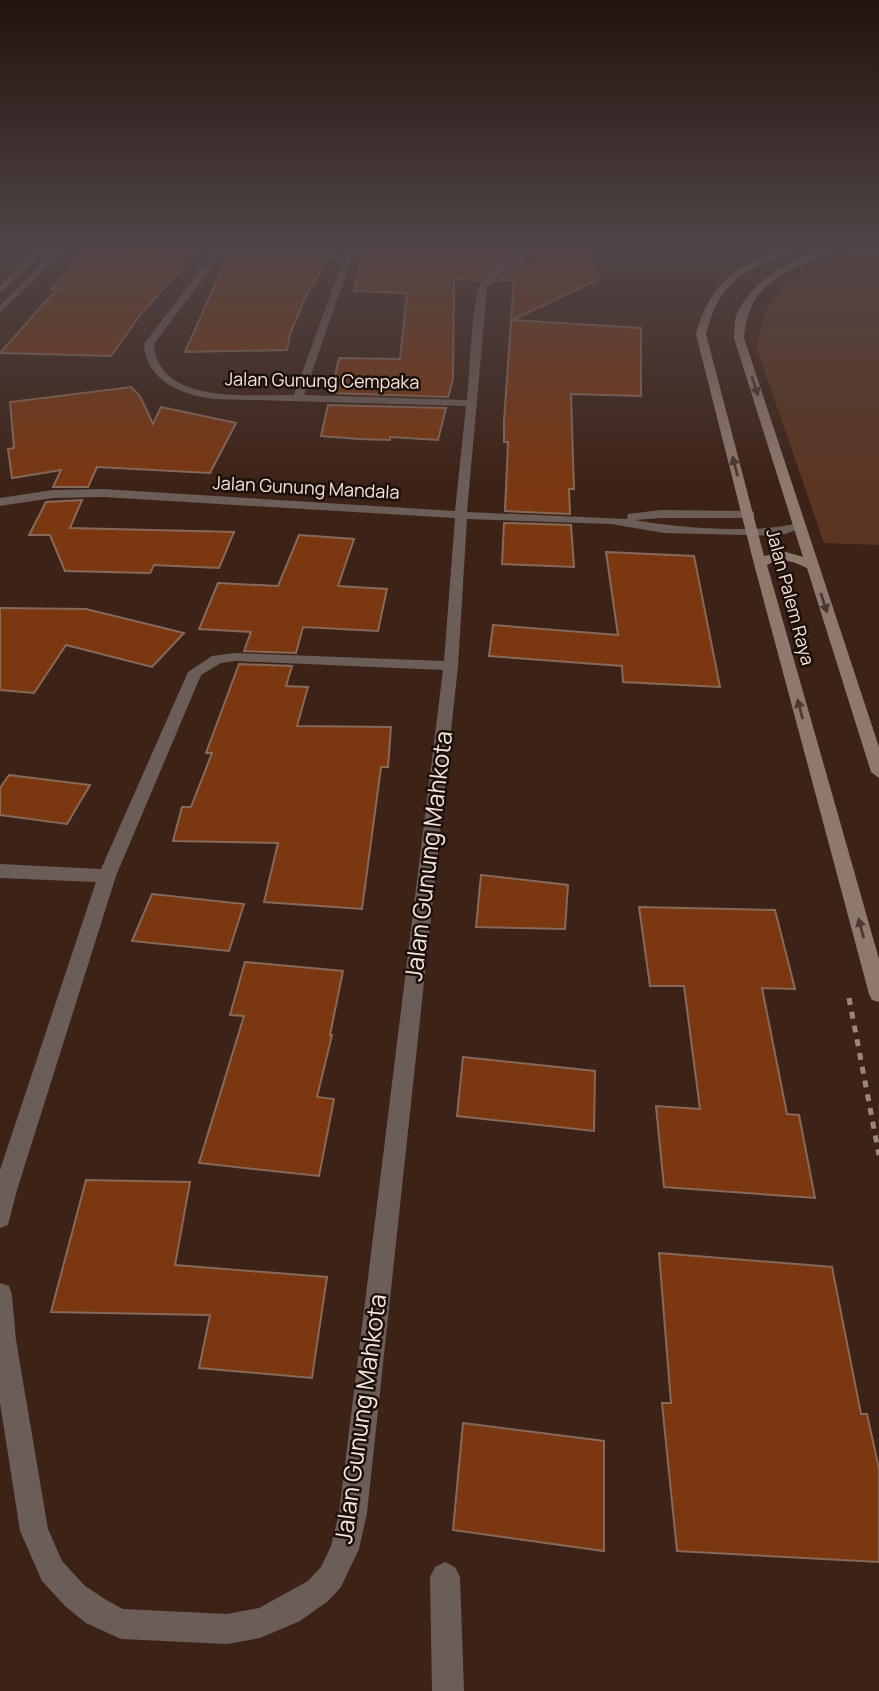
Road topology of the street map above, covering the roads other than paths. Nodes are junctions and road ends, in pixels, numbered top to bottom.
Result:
1 (161, 328) edge
2 (323, 328) edge
3 (480, 328) edge
4 (703, 328) edge
5 (740, 328) edge
6 (298, 398) junction
7 (473, 403) junction
8 (0, 502) edge
9 (461, 515) junction
10 (751, 523) junction
11 (799, 527) junction
12 (760, 564) junction
13 (811, 565) junction
14 (451, 666) junction
15 (879, 772) edge
16 (0, 871) edge
17 (107, 876) junction
18 (879, 994) edge
19 (0, 1217) edge
20 (0, 1295) edge
21 (445, 1577) dead end
22 (448, 1691) edge

1 - 6 street, Jalan Gunung Cempaka
2 - 6 street
3 - 7 street, Jalan Gunung Mahkota
10 -> 4 street, Jalan Palem Raya
5 -> 11 street, Jalan Palem Raya
6 - 7 street, Jalan Gunung Cempaka
7 - 9 street, Jalan Gunung Mahkota
8 - 9 street, Jalan Gunung Mandala
9 - 10 street, Jalan Gunung Mandala
9 - 14 street, Jalan Gunung Mahkota
10 - 11 street, Jalan Gunung Mandala
10 - 12 street, Jalan Palem Raya
11 - 13 street, Jalan Palem Raya
12 - 13 street
18 -> 12 street, Jalan Palem Raya
13 -> 15 street, Jalan Palem Raya
14 - 17 street
14 - 20 street, Jalan Gunung Mahkota
16 - 17 street
17 - 19 street
21 - 22 street

